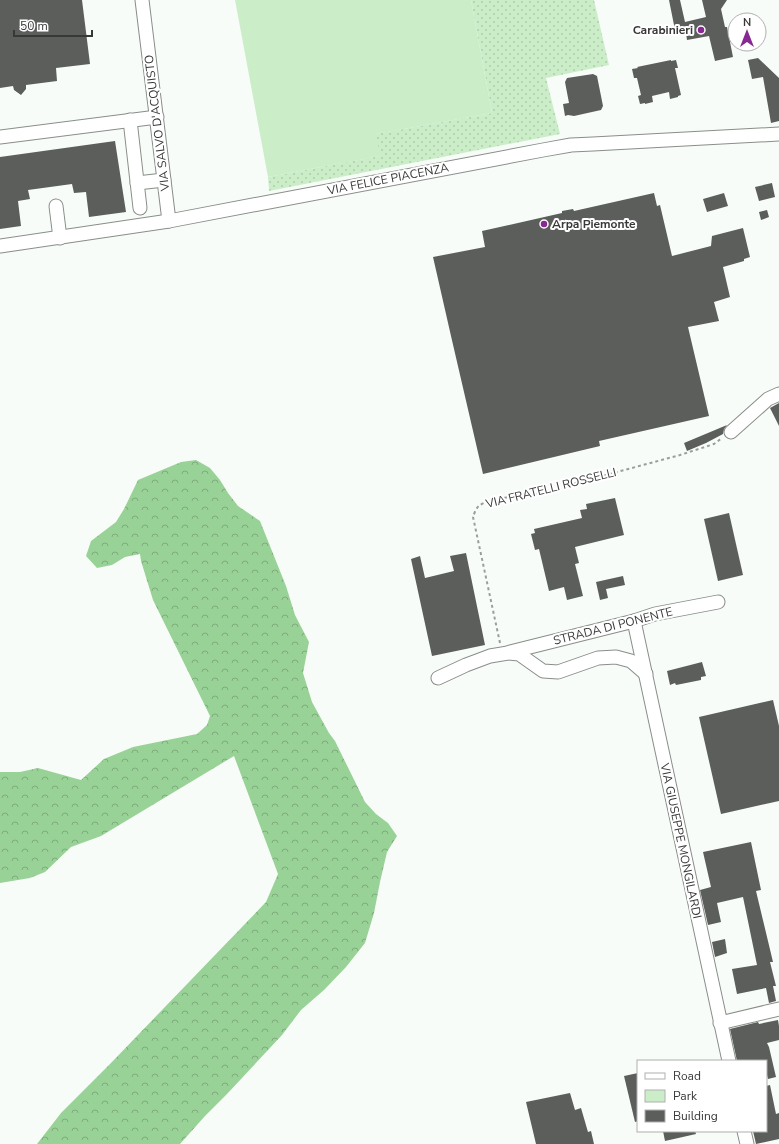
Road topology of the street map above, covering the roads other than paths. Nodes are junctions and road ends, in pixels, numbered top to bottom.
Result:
1 (143, 0) edge
2 (157, 117) junction
3 (130, 120) junction
4 (779, 134) edge
5 (0, 136) edge
6 (164, 180) junction
7 (137, 183) junction
8 (56, 206) dead end
9 (140, 208) dead end
10 (169, 221) junction
11 (60, 238) junction
12 (0, 246) edge
13 (779, 394) edge
14 (732, 432) road end
15 (718, 602) dead end
16 (634, 621) junction
17 (505, 653) junction
18 (646, 674) junction
19 (438, 678) dead end
20 (779, 1009) edge
21 (720, 1023) junction
22 (729, 1060) edge
23 (744, 1132) edge
24 (747, 1144) edge

1 - 2 street, VIA SALVO D'ACQUISTO
2 - 3 street
2 - 6 street, VIA SALVO D'ACQUISTO
3 - 5 street
3 - 7 street
4 - 10 street, VIA FELICE PIACENZA
6 - 7 street
6 - 10 street, VIA SALVO D'ACQUISTO
7 - 9 street
8 - 11 street
10 - 11 street, VIA FELICE PIACENZA
11 - 12 street, VIA FELICE PIACENZA
13 - 14 street
15 - 16 street, STRADA DI PONENTE
16 - 17 street, STRADA DI PONENTE
16 - 18 street, VIA GIUSEPPE MONGILARDI
17 - 18 street
17 - 19 street, STRADA DI PONENTE
18 - 21 street, VIA GIUSEPPE MONGILARDI
20 - 21 street
21 - 22 street, VIA GIUSEPPE MONGILARDI
23 - 24 street

